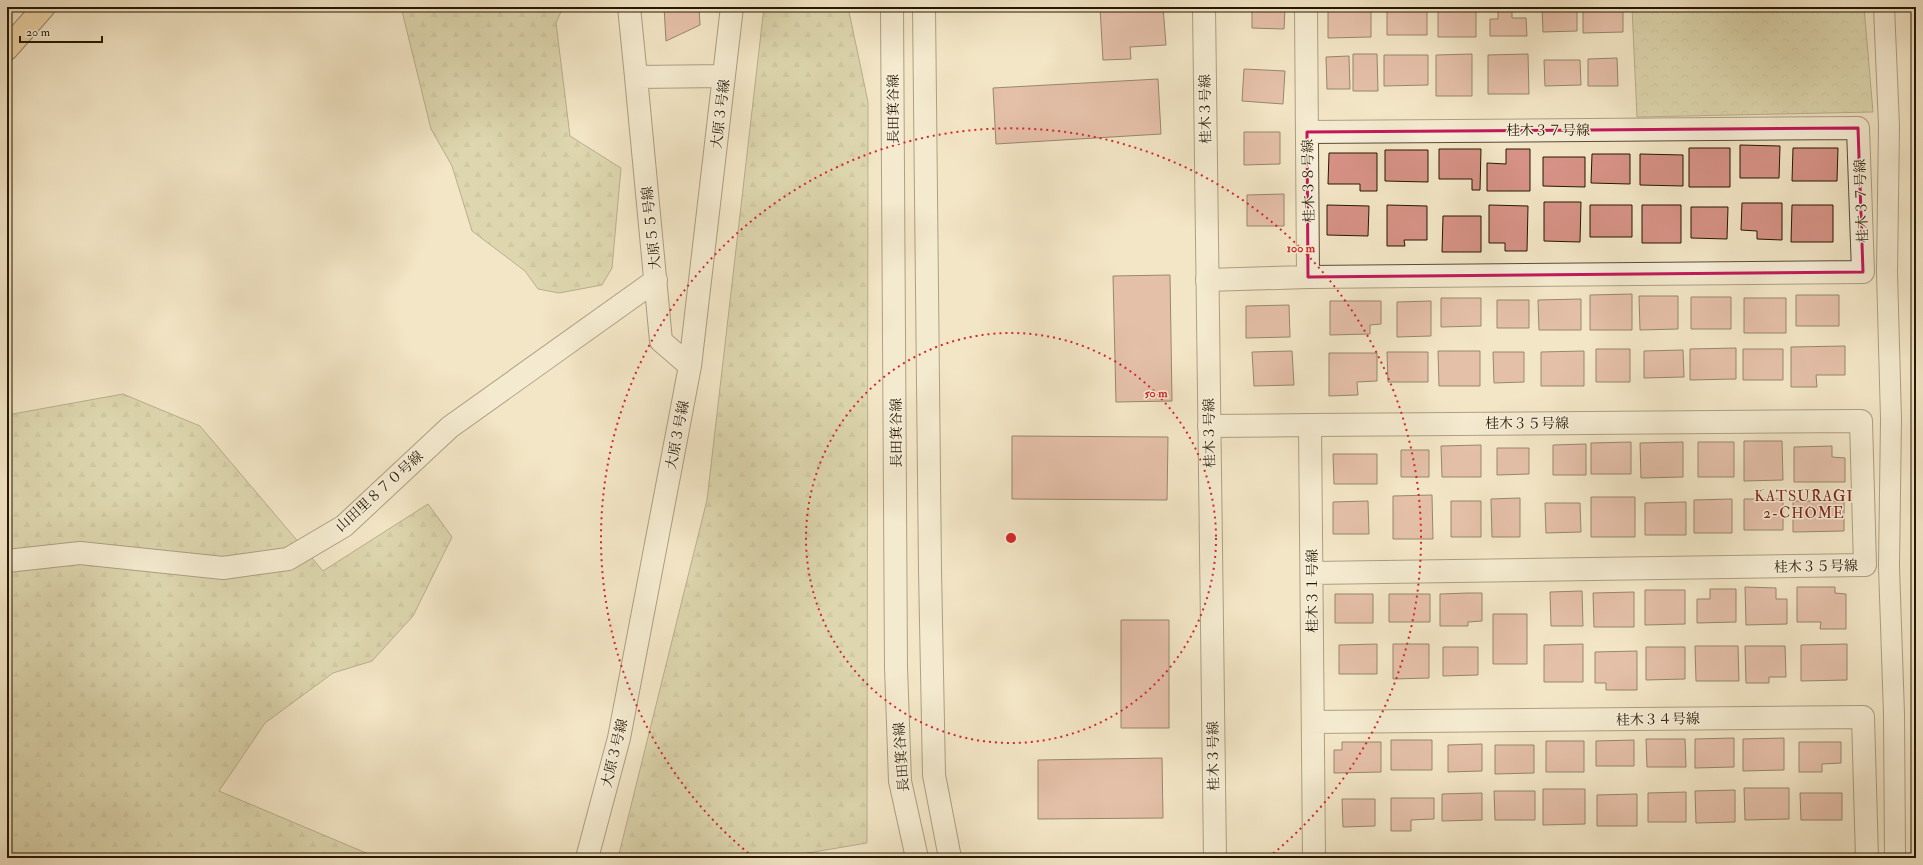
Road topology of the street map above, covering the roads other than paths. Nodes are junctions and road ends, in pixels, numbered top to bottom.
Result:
1 (44, 7) edge
2 (629, 7) edge
3 (732, 7) edge
4 (892, 7) edge
5 (924, 7) edge
6 (1204, 7) edge
7 (1306, 7) edge
8 (1884, 7) edge
9 (7, 49) edge
10 (724, 76) junction
11 (636, 77) junction
12 (1307, 132) junction
13 (1308, 277) junction
14 (656, 280) junction
15 (1207, 280) junction
16 (690, 366) junction
17 (1310, 424) junction
18 (1209, 426) junction
19 (7, 561) edge
20 (1312, 573) junction
21 (1313, 722) junction
22 (587, 858) edge
23 (917, 858) edge
24 (950, 858) edge
25 (1215, 858) edge
26 (1314, 858) edge
27 (1867, 858) edge
28 (1895, 858) edge

1 - 9 highway
2 - 11 street, 大原５５号線
3 - 10 street, 大原３号線
4 - 23 street, 長田箕谷線
5 - 24 street
6 - 15 street, 桂木３号線
7 - 12 street, 桂木３８号線
8 - 28 street
10 - 11 street
10 - 16 street, 大原３号線
11 - 14 street, 大原５５号線
12 - 13 street, 桂木３８号線
12 - 13 street, 桂木３７号線
13 - 15 street
14 - 16 street, 大原５５号線
14 - 19 street, 山田里８７０号線
15 - 18 street, 桂木３号線
16 - 22 street, 大原３号線
17 - 18 street
17 - 20 street, 桂木３１号線
17 - 20 street, 桂木３５号線
18 - 25 street, 桂木３号線
20 - 21 street, 桂木３１号線
21 - 26 street, 桂木３１号線
21 - 27 street, 桂木３４号線

